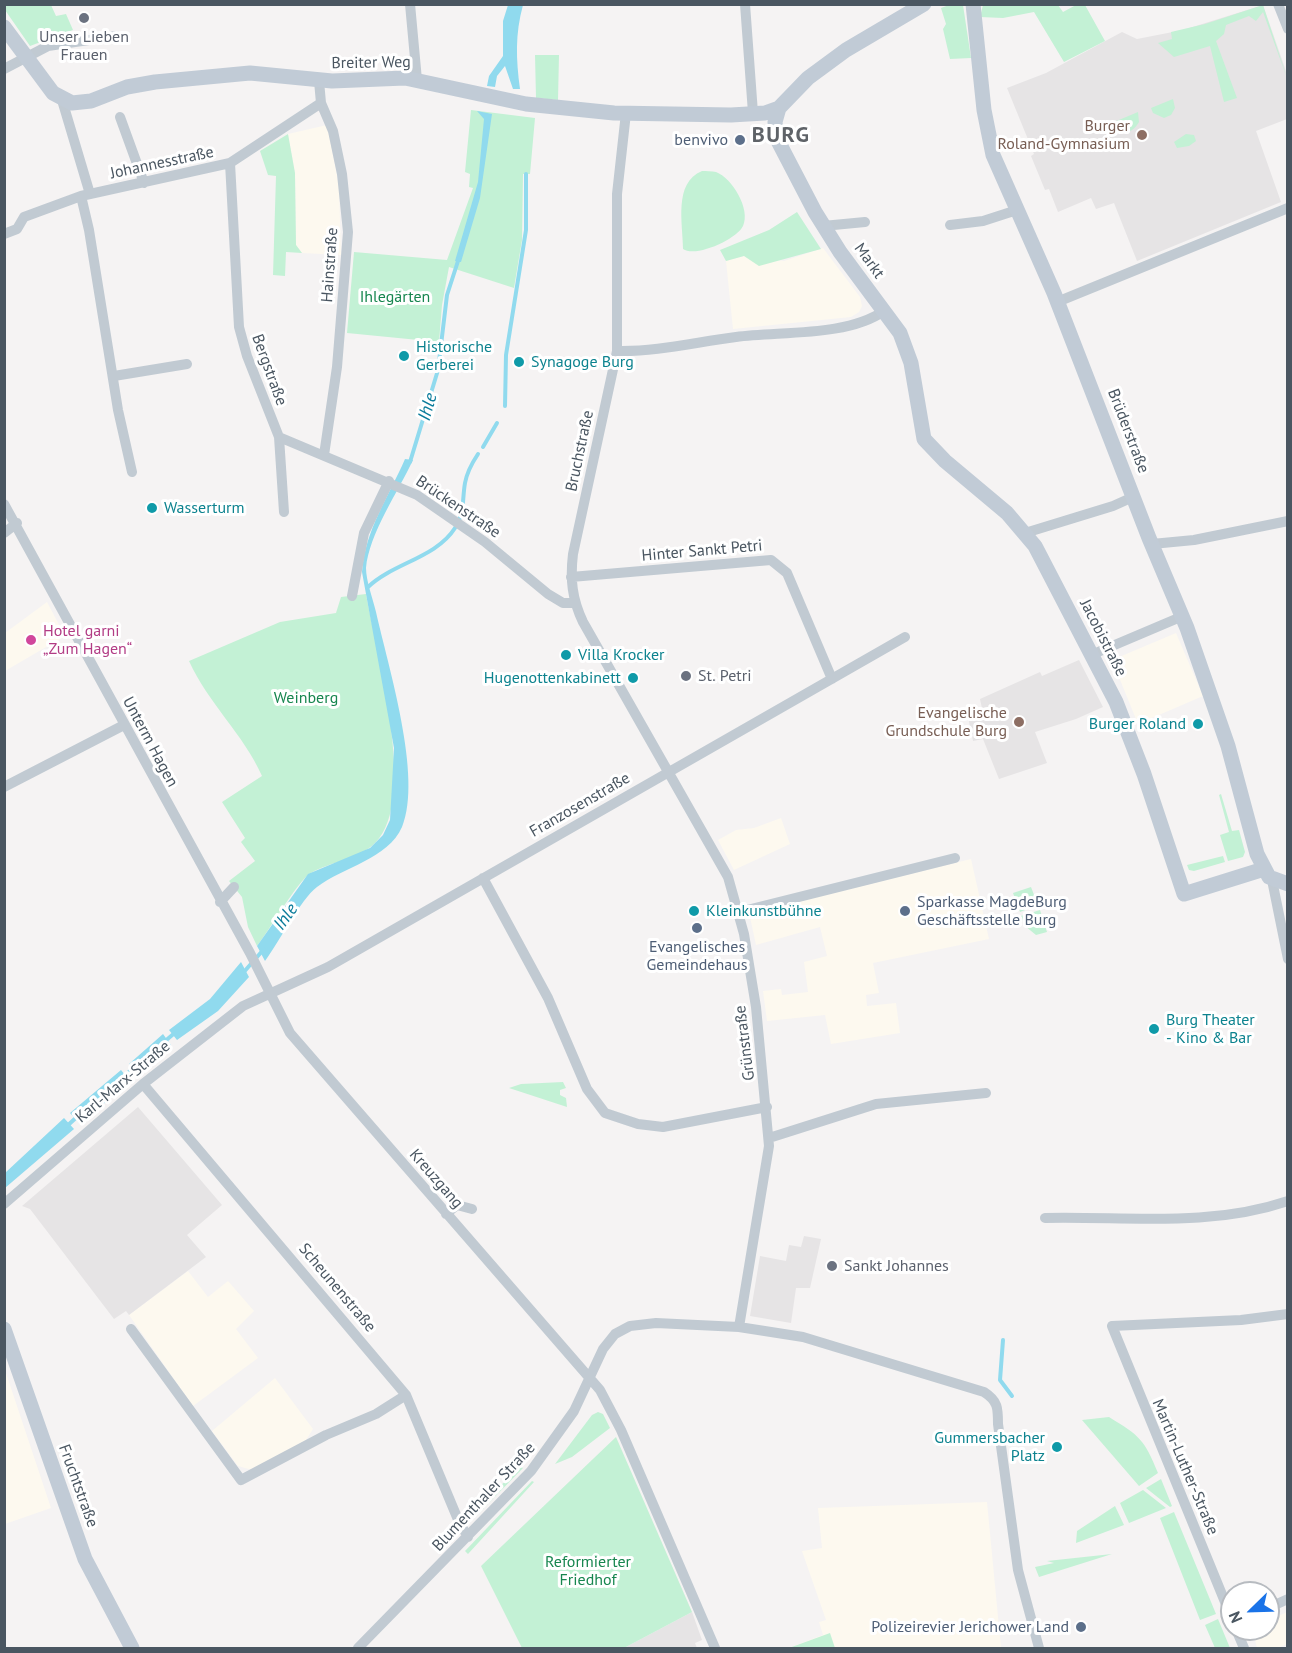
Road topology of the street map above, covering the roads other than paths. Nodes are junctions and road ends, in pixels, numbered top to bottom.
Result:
1 (410, 4) edge
2 (745, 4) edge
3 (924, 4) edge
4 (973, 4) edge
5 (1278, 4) edge
6 (4, 27) edge
7 (1287, 29) edge
8 (116, 36) dead end
9 (27, 57) junction
10 (4, 69) edge
11 (417, 80) junction
12 (319, 81) junction
13 (62, 100) junction
14 (321, 103) junction
15 (779, 108) junction
16 (626, 113) junction
17 (753, 113) junction
18 (120, 117) dead end
19 (777, 139) junction
20 (230, 164) junction
21 (144, 183) junction
22 (85, 195) junction
23 (1287, 208) edge
24 (1017, 210) junction
25 (865, 222) dead end
26 (950, 225) dead end
27 (823, 226) junction
28 (4, 234) edge
29 (1057, 302) junction
30 (884, 311) junction
31 (617, 351) junction
32 (187, 364) dead end
33 (114, 376) junction
34 (279, 437) junction
35 (924, 439) joint
36 (324, 455) junction
37 (132, 472) dead end
38 (395, 484) junction
39 (1133, 497) junction
40 (4, 504) edge
41 (284, 512) dead end
42 (1287, 521) edge
43 (17, 523) junction
44 (4, 533) edge
45 (1025, 533) junction
46 (1152, 544) junction
47 (571, 577) junction
48 (352, 596) dead end
49 (574, 603) junction
50 (1183, 616) junction
51 (905, 637) dead end
52 (1091, 655) junction
53 (832, 679) junction
54 (124, 725) junction
55 (669, 772) junction
56 (4, 787) edge
57 (955, 858) dead end
58 (1268, 874) junction
59 (483, 878) junction
60 (1287, 884) edge
61 (234, 887) dead end
62 (220, 902) junction
63 (739, 912) junction
64 (1287, 959) edge
65 (268, 994) junction
66 (143, 1084) junction
67 (986, 1093) dead end
68 (767, 1107) junction
69 (769, 1138) junction
70 (1287, 1201) edge
71 (4, 1204) edge
72 (472, 1209) dead end
73 (446, 1214) junction
74 (1044, 1218) dead end
75 (1287, 1314) edge
76 (739, 1327) junction
77 (4, 1329) edge
78 (131, 1329) dead end
79 (590, 1376) junction
80 (406, 1395) junction
81 (468, 1537) junction
82 (1220, 1590) edge
83 (132, 1648) edge
84 (358, 1648) edge
85 (715, 1648) edge
86 (1039, 1648) edge

1 - 11 street
2 - 17 street
3 - 15 street
4 - 24 street, Brüderstraße
5 - 7 street
6 - 9 street
8 - 9 street
9 - 10 street
9 - 13 street
11 - 12 street, Breiter Weg
11 - 16 street, Breiter Weg
12 - 13 street, Breiter Weg
12 - 14 street, Hainstraße
13 - 22 street
14 - 20 street, Johannesstraße
14 - 36 street, Hainstraße
15 - 17 street, Breiter Weg
15 - 19 street
16 - 17 street, Breiter Weg
16 - 31 street, Bruchstraße
17 - 19 street, Markt
18 - 21 street
19 - 27 street, Markt
20 - 21 street, Johannesstraße
20 - 34 street, Bergstraße
21 - 22 street, Johannesstraße
22 - 28 street, Johannesstraße
22 - 33 street
23 - 29 street
24 - 26 street
24 - 29 street, Brüderstraße
25 - 27 street
27 - 30 street, Markt
29 - 39 street, Brüderstraße
30 - 31 street
30 - 35 street, Markt
31 - 47 street, Bruchstraße
32 - 33 street
33 - 37 street
34 - 36 street, Brückenstraße
34 - 41 street, Bergstraße
35 - 45 street, Jacobistraße
36 - 38 street, Brückenstraße
38 - 48 street
38 - 49 street, Brückenstraße
39 - 45 street
39 - 46 street, Brüderstraße
40 - 43 street, Unterm Hagen
42 - 46 street
43 - 44 street
43 - 54 street, Unterm Hagen
45 - 52 street, Jacobistraße
46 - 50 street, Brüderstraße
47 - 49 street, Bruchstraße
47 - 53 street, Hinter Sankt Petri
49 - 55 street, Bruchstraße
50 - 52 street
50 - 58 street, Brüderstraße
51 - 53 street, Franzosenstraße
52 - 58 street, Jacobistraße
53 - 55 street, Franzosenstraße
54 - 56 street
54 - 62 street, Unterm Hagen
55 - 59 street, Franzosenstraße
55 - 63 street, Grünstraße
57 - 63 street
58 - 60 street
58 - 64 street
59 - 65 street, Franzosenstraße
59 - 68 street
61 - 62 street
62 - 65 street, Unterm Hagen
63 - 68 street, Grünstraße
65 - 66 street, Karl-Marx-Straße
65 - 73 street, Kreuzgang
66 - 71 street, Karl-Marx-Straße
66 - 80 street, Scheunenstraße
67 - 69 street
68 - 69 street, Grünstraße
69 - 76 street, Grünstraße
70 - 74 street
72 - 73 street
73 - 79 street, Kreuzgang
75 - 82 street, Martin-Luther-Straße
76 - 79 street, Blumenthaler Straße
76 - 86 street, Blumenthaler Straße
77 - 83 street, Fruchtstraße
78 - 80 street
79 - 81 street, Blumenthaler Straße
79 - 85 street, Kreuzgang
80 - 81 street, Scheunenstraße
81 - 84 street, Blumenthaler Straße

